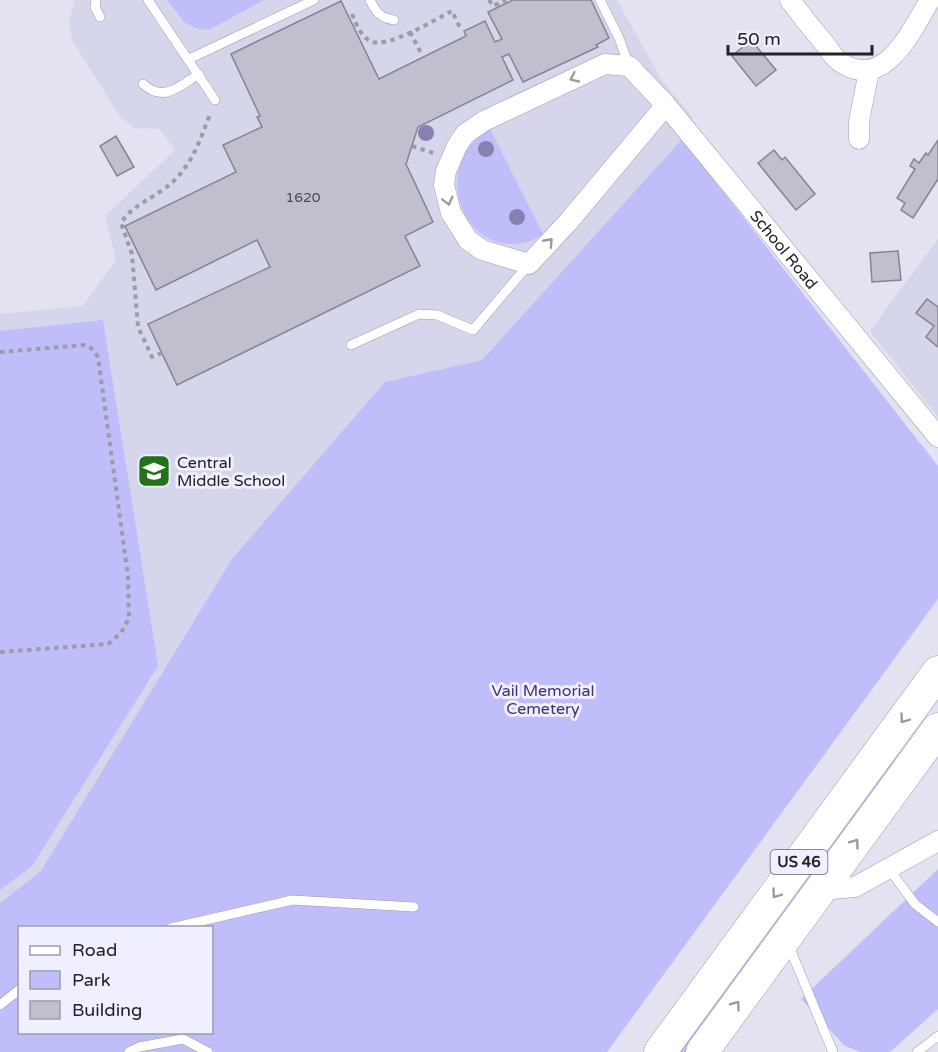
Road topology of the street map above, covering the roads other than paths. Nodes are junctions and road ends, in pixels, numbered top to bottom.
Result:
1 (96, 0) edge
2 (148, 0) edge
3 (314, 0) edge
4 (370, 0) edge
5 (600, 0) edge
6 (790, 0) edge
7 (930, 0) edge
8 (100, 17) dead end
9 (393, 20) dead end
10 (189, 59) junction
11 (629, 66) junction
12 (869, 71) junction
13 (199, 74) junction
14 (143, 84) dead end
15 (215, 100) road end
16 (666, 105) junction
17 (859, 139) dead end
18 (529, 264) junction
19 (351, 345) dead end
20 (938, 437) edge
21 (938, 672) edge
22 (938, 719) edge
23 (938, 729) edge
24 (917, 757) junction
25 (938, 841) edge
26 (889, 869) junction
27 (821, 890) junction
28 (414, 907) dead end
29 (938, 922) edge
30 (175, 926) edge
31 (786, 938) junction
32 (18, 991) edge
33 (0, 1005) edge
34 (938, 1036) edge
35 (129, 1052) edge
36 (208, 1052) edge
37 (660, 1052) edge
38 (702, 1052) edge
39 (833, 1052) edge
40 (917, 1052) edge

1 - 8 lane
2 - 10 lane
3 - 10 lane
4 - 9 lane
5 - 11 lane
6 - 12 street
7 - 12 street
10 - 13 lane
11 - 16 street, School Road
11 -> 18 street
12 - 17 street
13 - 14 lane
13 - 15 lane
18 -> 16 street
16 - 20 street, School Road
18 - 19 lane
21 -> 37 highway, US 46
22 - 24 highway
23 - 24 highway, US 46
27 -> 24 highway, US 46
25 - 26 street
26 - 27 street
26 - 29 lane
27 - 31 highway, US 46
28 - 30 lane
38 -> 31 highway, US 46
31 - 39 lane
32 - 33 lane
34 - 40 lane
35 - 36 lane

